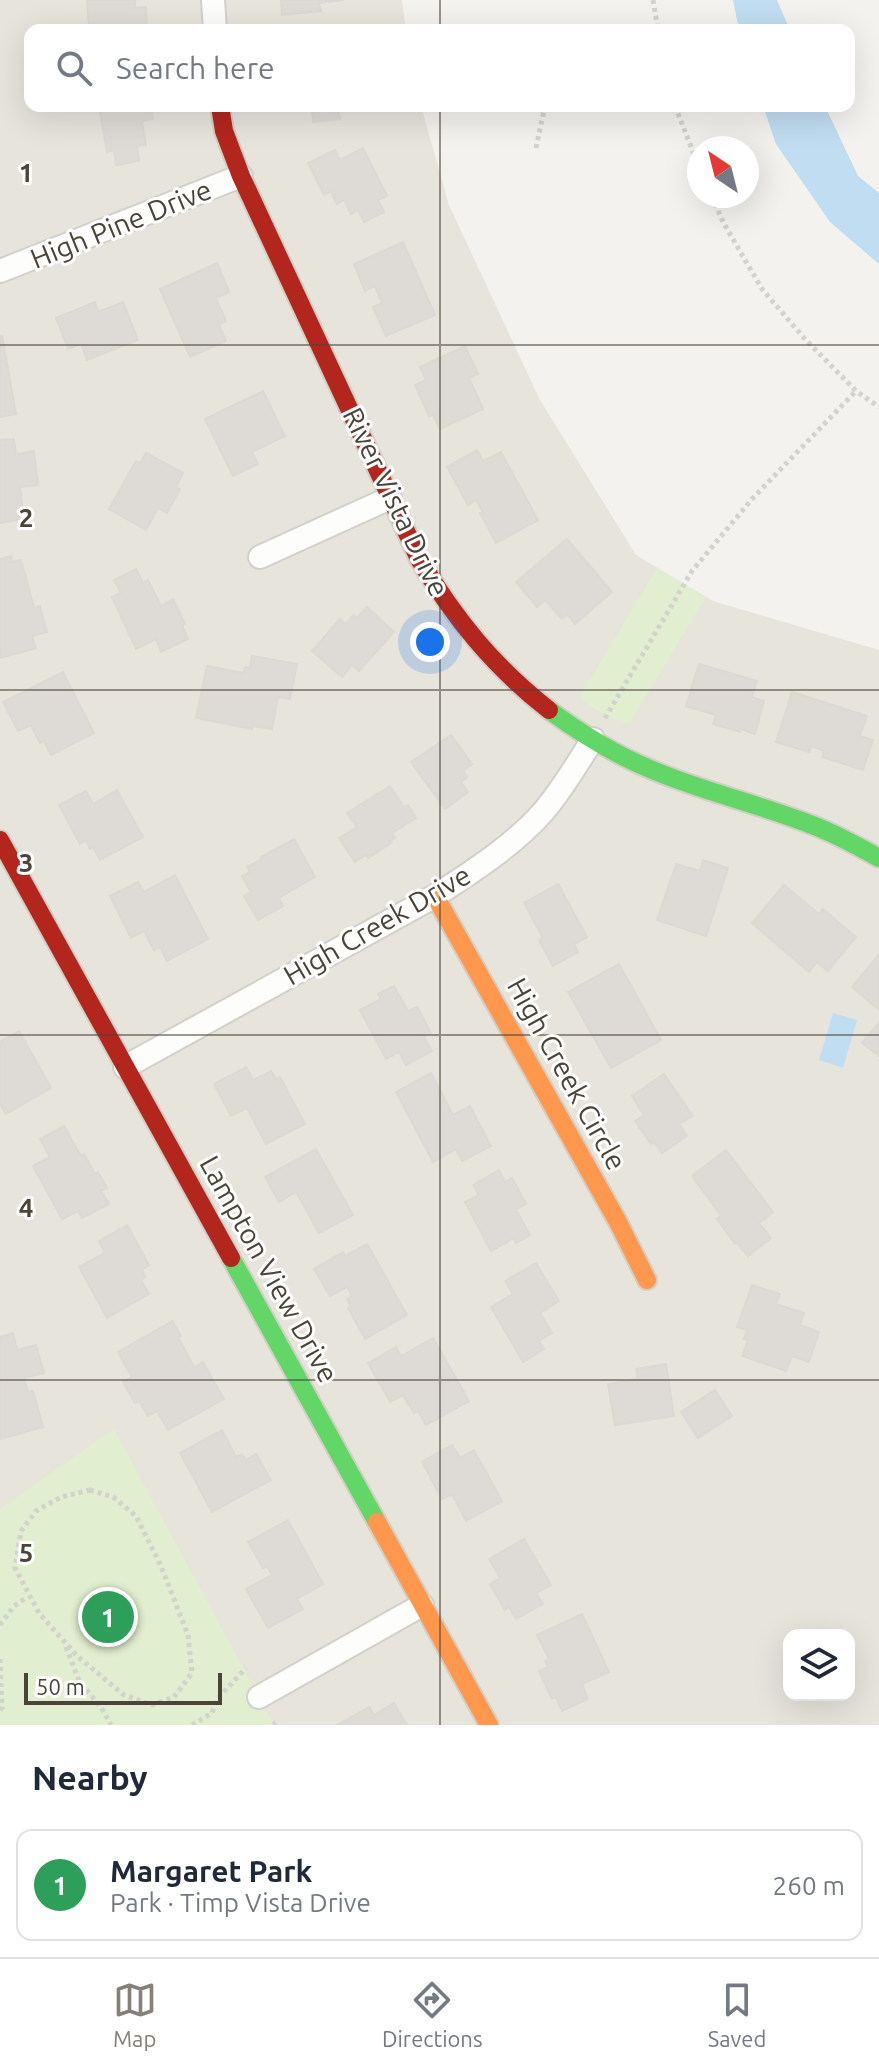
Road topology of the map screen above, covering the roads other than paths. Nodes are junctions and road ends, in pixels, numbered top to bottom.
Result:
1 (213, 0) edge
2 (215, 24) edge
3 (221, 112) edge
4 (241, 176) junction
5 (0, 271) edge
6 (390, 498) junction
7 (260, 557) dead end
8 (593, 739) junction
9 (0, 840) edge
10 (879, 858) edge
11 (435, 896) junction
12 (125, 1067) junction
13 (647, 1280) dead end
14 (422, 1605) junction
15 (259, 1697) dead end
16 (489, 1725) edge

1 - 2 street
3 - 4 street, River Vista Drive
4 - 5 street, High Pine Drive
4 - 6 street, River Vista Drive
6 - 7 street
6 - 8 street, River Vista Drive
8 - 10 street, River Vista Drive
8 - 11 street, High Creek Drive
9 - 12 street, Lampton View Drive
11 - 12 street, High Creek Drive
11 - 13 street, High Creek Circle
12 - 14 street, Lampton View Drive
14 - 15 street
14 - 16 street, Lampton View Drive

